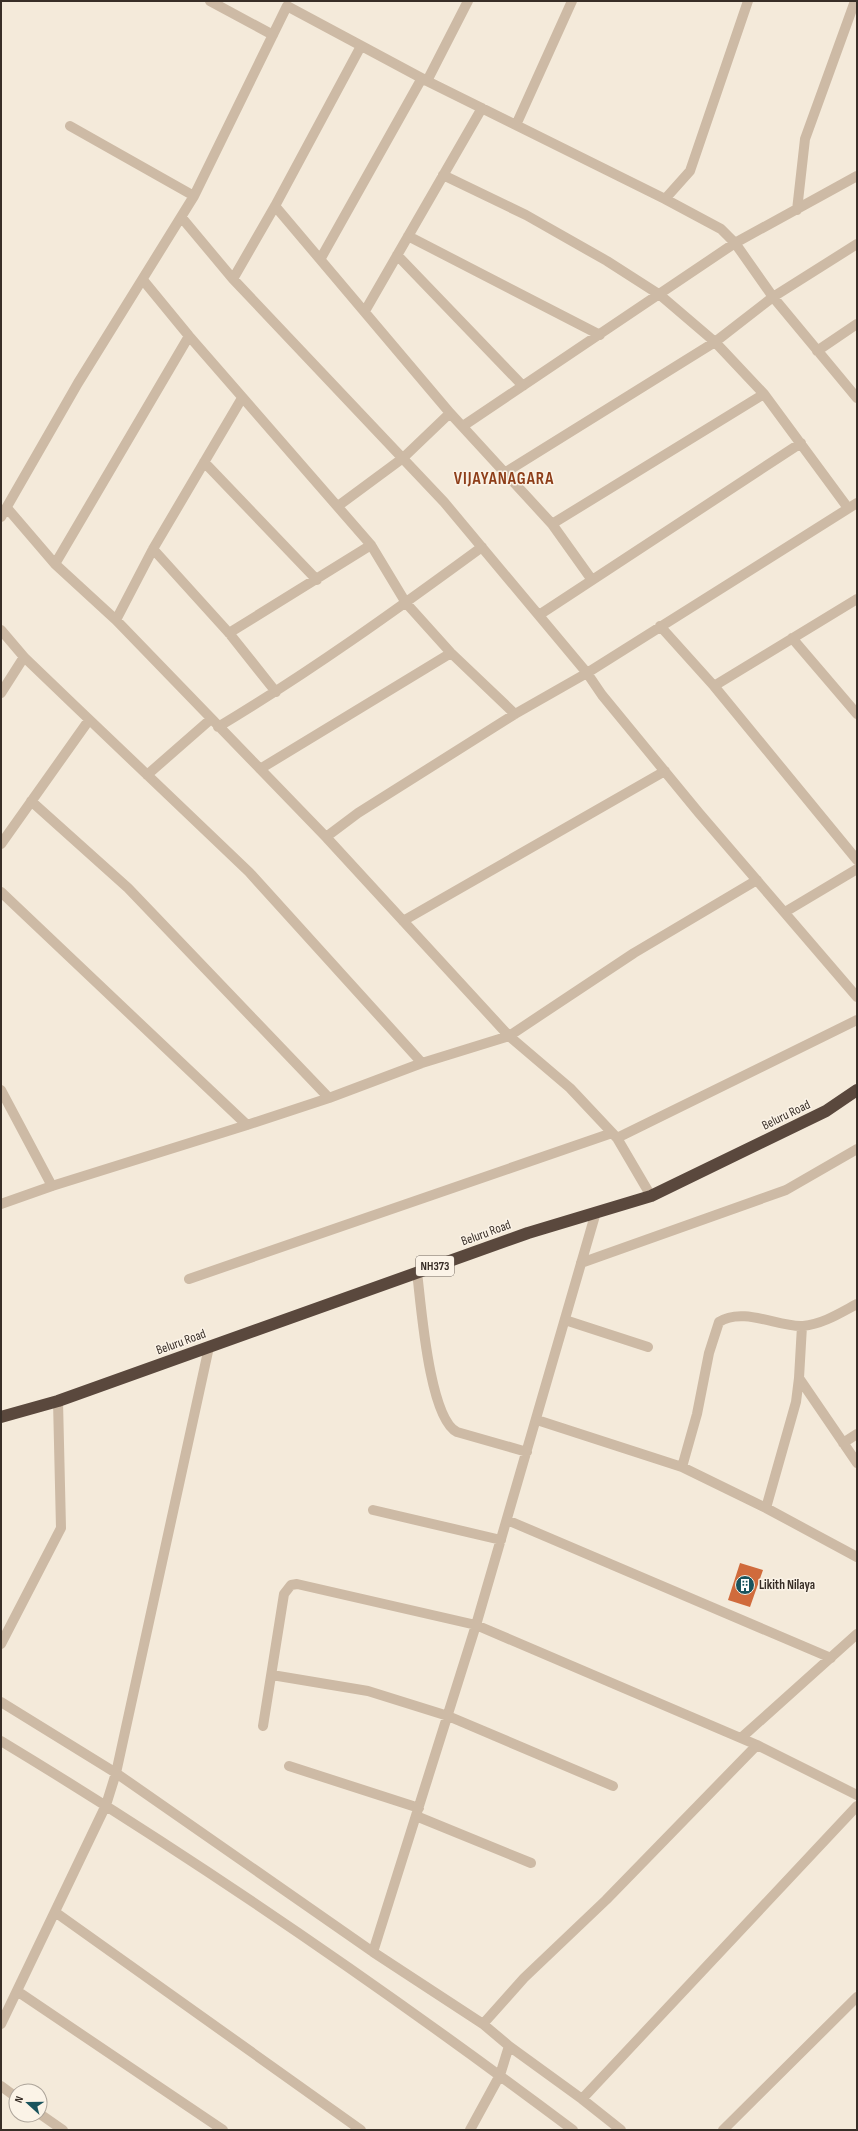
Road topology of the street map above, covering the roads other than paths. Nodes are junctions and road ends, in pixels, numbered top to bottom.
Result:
1 (210, 1) edge
2 (468, 1) edge
3 (572, 1) edge
4 (748, 1) edge
5 (855, 1) edge
6 (288, 4) edge
7 (273, 35) junction
8 (361, 46) junction
9 (425, 79) junction
10 (482, 108) junction
11 (70, 126) dead end
12 (516, 126) junction
13 (443, 175) junction
14 (857, 176) edge
15 (194, 196) junction
16 (665, 199) junction
17 (275, 206) junction
18 (797, 210) junction
19 (182, 218) junction
20 (408, 236) junction
21 (735, 243) junction
22 (857, 244) edge
23 (398, 254) junction
24 (321, 258) junction
25 (233, 279) junction
26 (143, 280) junction
27 (660, 295) junction
28 (773, 297) junction
29 (365, 311) junction
30 (857, 324) edge
31 (600, 335) junction
32 (189, 336) junction
33 (715, 342) junction
34 (817, 351) junction
35 (523, 386) junction
36 (764, 394) junction
37 (242, 398) junction
38 (857, 398) edge
39 (450, 413) junction
40 (464, 426) junction
41 (801, 443) junction
42 (403, 458) junction
43 (204, 462) junction
44 (506, 472) junction
45 (338, 506) junction
46 (853, 506) edge
47 (7, 508) junction
48 (1, 517) edge
49 (552, 524) junction
50 (371, 546) junction
51 (482, 547) junction
52 (153, 549) junction
53 (56, 564) junction
54 (317, 580) junction
55 (592, 580) junction
56 (857, 599) edge
57 (406, 603) junction
58 (539, 615) junction
59 (116, 620) junction
60 (660, 626) junction
61 (1, 630) edge
62 (229, 633) junction
63 (792, 638) junction
64 (451, 653) junction
65 (24, 657) junction
66 (587, 673) junction
67 (714, 686) junction
68 (276, 692) junction
69 (1, 693) edge
70 (515, 714) junction
71 (857, 714) edge
72 (211, 719) junction
73 (89, 720) junction
74 (218, 727) junction
75 (260, 769) junction
76 (665, 771) junction
77 (147, 775) junction
78 (31, 801) junction
79 (326, 837) junction
80 (1, 844) edge
81 (857, 860) edge
82 (857, 869) edge
83 (757, 880) junction
84 (1, 892) edge
85 (785, 912) junction
86 (403, 921) junction
87 (857, 997) edge
88 (857, 1020) edge
89 (509, 1036) junction
90 (422, 1063) junction
91 (1, 1090) edge
92 (857, 1090) edge
93 (329, 1098) junction
94 (247, 1125) junction
95 (615, 1136) junction
96 (857, 1149) edge
97 (52, 1186) junction
98 (651, 1196) junction
99 (1, 1204) edge
100 (596, 1212) junction
101 (581, 1263) junction
102 (417, 1272) junction
103 (189, 1279) dead end
104 (857, 1304) edge
105 (565, 1320) junction
106 (802, 1326) junction
107 (209, 1347) junction
108 (648, 1347) dead end
109 (799, 1378) junction
110 (58, 1401) junction
111 (1, 1417) edge
112 (537, 1420) junction
113 (857, 1434) edge
114 (843, 1442) junction
115 (528, 1452) junction
116 (857, 1463) edge
117 (682, 1467) junction
118 (766, 1508) junction
119 (373, 1510) dead end
120 (507, 1520) junction
121 (501, 1540) junction
122 (857, 1557) edge
123 (476, 1625) junction
124 (857, 1634) edge
125 (1, 1644) edge
126 (831, 1658) junction
127 (272, 1675) junction
128 (1, 1702) edge
129 (448, 1716) junction
130 (263, 1726) dead end
131 (741, 1738) junction
132 (1, 1741) edge
133 (757, 1744) junction
134 (289, 1766) dead end
135 (116, 1773) junction
136 (613, 1786) dead end
137 (857, 1796) edge
138 (106, 1805) junction
139 (857, 1806) edge
140 (418, 1812) junction
141 (531, 1863) dead end
142 (55, 1912) junction
143 (373, 1952) junction
144 (17, 1991) junction
145 (857, 1997) edge
146 (1, 2024) edge
147 (483, 2024) junction
148 (509, 2046) junction
149 (500, 2075) junction
150 (582, 2099) junction
151 (48, 2119) edge
152 (64, 2130) edge
153 (223, 2130) edge
154 (361, 2130) edge
155 (470, 2130) edge
156 (574, 2130) edge
157 (621, 2130) edge
158 (723, 2130) edge

1 - 7 street
2 - 9 street
3 - 12 street
4 - 16 street
5 - 18 street
6 - 7 street
6 - 8 street
7 - 15 street
8 - 9 street
8 - 17 street
9 - 10 street
9 - 24 street
10 - 12 street
10 - 13 street
11 - 15 street
12 - 16 street
13 - 20 street
13 - 27 street
14 - 18 street
15 - 19 street
16 - 21 street
17 - 24 street
17 - 25 street
18 - 21 street
19 - 25 street
19 - 26 street
20 - 23 street
20 - 31 street
21 - 27 street
21 - 28 street
22 - 28 street
23 - 29 street
23 - 35 street
24 - 29 street
25 - 42 street
26 - 32 street
26 - 47 street
27 - 31 street
27 - 33 street
28 - 33 street
28 - 34 street
29 - 39 street
30 - 34 street
31 - 35 street
32 - 37 street
32 - 53 street
33 - 36 street
33 - 44 street
34 - 38 street
35 - 40 street
36 - 41 street
36 - 49 street
37 - 43 street
37 - 45 street
39 - 40 street
39 - 42 street
40 - 44 street
41 - 46 street
41 - 55 street
42 - 45 street
42 - 51 street
43 - 52 street
43 - 54 street
44 - 49 street
45 - 50 street
46 - 60 street
47 - 48 street
47 - 53 street
49 - 55 street
50 - 54 street
50 - 57 street
51 - 57 street
51 - 58 street
52 - 59 street
52 - 62 street
53 - 59 street
54 - 62 street
55 - 58 street
56 - 63 street
57 - 64 street
57 - 68 street
58 - 66 street
59 - 72 street
60 - 66 street
60 - 67 street
61 - 65 street
62 - 68 street
63 - 67 street
63 - 71 street
64 - 70 street
64 - 75 street
65 - 69 street
65 - 73 street
66 - 70 street
66 - 76 street
67 - 81 street
68 - 74 street
70 - 79 street
72 - 74 street
72 - 77 street
73 - 77 street
73 - 78 street
74 - 75 street
75 - 79 street
76 - 83 street
76 - 86 street
77 - 90 street
78 - 80 street
78 - 93 street
79 - 86 street
82 - 85 street
83 - 85 street
83 - 89 street
84 - 94 street
85 - 87 street
86 - 89 street
88 - 95 street
89 - 90 street
89 - 95 street
90 - 93 street
91 - 97 street
92 - 98 highway, Beluru Road / NH373
93 - 94 street
94 - 97 street
95 - 98 street
95 - 103 street
96 - 101 street
97 - 99 street
98 - 100 highway, Beluru Road / NH373
100 - 101 street
100 - 102 highway, Beluru Road / NH373
101 - 105 street
102 - 107 highway, Beluru Road / NH373
102 - 115 street
104 - 106 street
105 - 108 street
105 - 112 street
106 - 109 street
106 - 117 street
107 - 110 highway, Beluru Road / NH373
107 - 135 street
109 - 114 street
109 - 118 street
110 - 111 highway, Beluru Road / NH373
110 - 125 street
112 - 115 street
112 - 117 street
113 - 114 street
114 - 116 street
115 - 120 street
117 - 118 street
118 - 122 street
119 - 121 street
120 - 121 street
120 - 126 street
121 - 123 street
123 - 127 street
123 - 129 street
123 - 131 street
124 - 126 street
126 - 131 street
127 - 129 street
127 - 130 street
128 - 135 street
129 - 136 street
129 - 140 street
131 - 133 street
132 - 138 street
133 - 137 street
133 - 147 street
134 - 140 street
135 - 138 street
135 - 143 street
138 - 142 street
138 - 149 street
139 - 150 street
140 - 141 street
140 - 143 street
142 - 144 street
142 - 154 street
143 - 147 street
144 - 146 street
144 - 153 street
145 - 158 street
147 - 148 street
148 - 149 street
148 - 150 street
149 - 155 street
149 - 156 street
150 - 157 street
151 - 152 street

